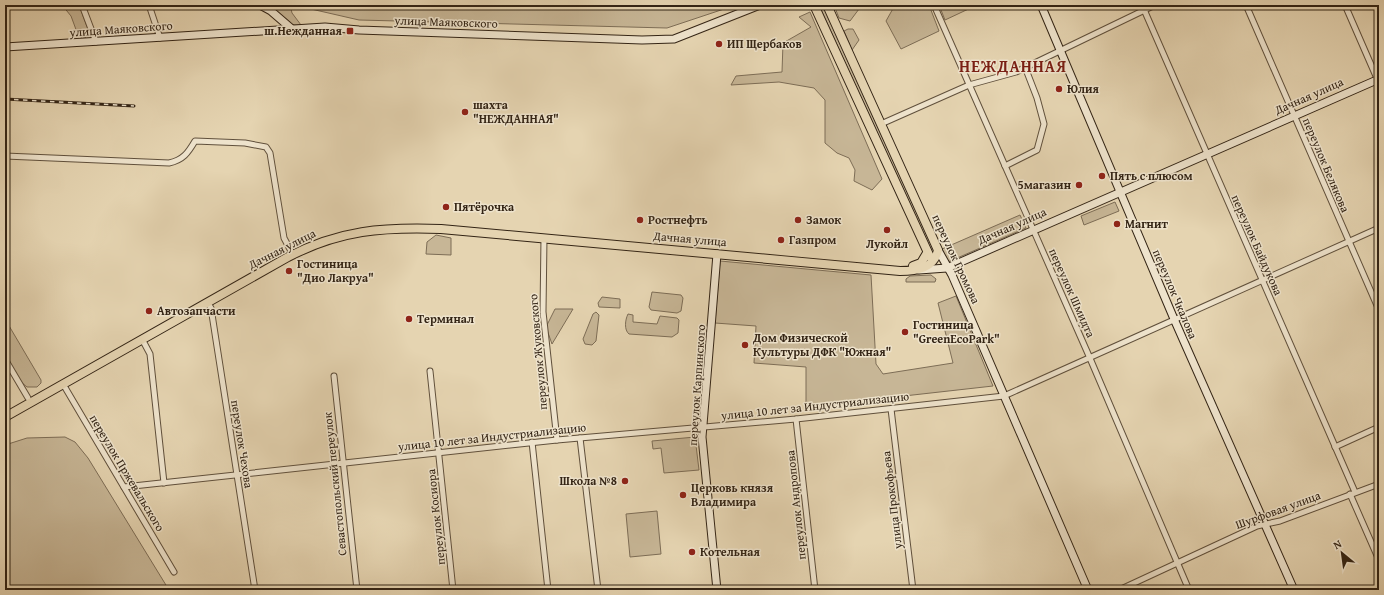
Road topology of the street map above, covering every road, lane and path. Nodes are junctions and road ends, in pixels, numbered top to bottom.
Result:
1 (82, 5) edge
2 (149, 5) edge
3 (260, 5) edge
4 (760, 5) edge
5 (814, 5) edge
6 (827, 5) edge
7 (934, 5) edge
8 (1041, 5) edge
9 (1155, 5) edge
10 (1246, 5) edge
11 (1345, 5) edge
12 (1143, 7) edge
13 (293, 30) junction
14 (160, 38) junction
15 (96, 42) junction
16 (5, 47) edge
17 (1060, 50) junction
18 (1025, 67) junction
19 (1378, 81) edge
20 (969, 85) junction
21 (1294, 116) junction
22 (881, 124) junction
23 (1206, 154) junction
24 (5, 156) edge
25 (1004, 166) junction
26 (1119, 191) junction
27 (1379, 228) edge
28 (1033, 230) junction
29 (544, 236) junction
30 (1348, 242) junction
31 (938, 250) junction
32 (718, 251) junction
33 (292, 253) junction
34 (927, 253) junction
35 (934, 261) junction
36 (916, 268) junction
37 (947, 268) junction
38 (1262, 280) junction
39 (207, 301) junction
40 (1379, 310) edge
41 (1174, 319) junction
42 (141, 338) junction
43 (1089, 356) junction
44 (5, 359) edge
45 (430, 371) dead end
46 (334, 376) dead end
47 (63, 384) junction
48 (1004, 396) junction
49 (30, 400) junction
50 (892, 409) junction
51 (5, 412) edge
52 (5, 417) edge
53 (796, 419) junction
54 (703, 427) junction
55 (1379, 427) edge
56 (580, 438) junction
57 (557, 440) junction
58 (532, 442) junction
59 (1335, 448) junction
60 (439, 453) junction
61 (343, 464) junction
62 (237, 475) junction
63 (164, 483) junction
64 (1379, 484) edge
65 (124, 487) junction
66 (1352, 493) junction
67 (1265, 525) junction
68 (1379, 560) edge
69 (1176, 562) junction
70 (174, 572) dead end
71 (255, 590) edge
72 (357, 590) edge
73 (453, 590) edge
74 (548, 590) edge
75 (598, 590) edge
76 (717, 590) edge
77 (815, 590) edge
78 (912, 590) edge
79 (1088, 590) edge
80 (1119, 590) edge
81 (1189, 590) edge
82 (1294, 590) edge

1 - 15 street
2 - 14 street
3 - 13 street
4 - 13 street, улица Маяковского
5 - 34 main road, переулок Громова
6 - 22 main road, переулок Громова
7 - 20 street, переулок Шмидта
8 - 17 street, переулок Чкалова
9 - 12 street
10 - 21 street, переулок Белякова
11 - 19 street
12 - 17 street
12 - 23 street, переулок Байдукова
13 - 14 street, улица Маяковского
14 - 15 street, улица Маяковского
15 - 16 street, улица Маяковского
17 - 18 street
17 - 26 street, переулок Чкалова
18 - 20 street
18 - 25 street
19 - 21 street, Дачная улица
20 - 22 street
20 - 25 street, переулок Шмидта
21 - 23 street, Дачная улица
21 - 30 street, переулок Белякова
22 - 31 main road, переулок Громова
23 - 26 street, Дачная улица
23 - 38 street, переулок Байдукова
24 - 33 street
25 - 28 street, переулок Шмидта
26 - 28 street, Дачная улица
26 - 41 street, переулок Чкалова
27 - 30 street, улица 10 лет за Индустриализацию
28 - 37 street, Дачная улица
28 - 43 street, переулок Шмидта
29 - 32 main road, Дачная улица
29 - 33 main road, Дачная улица
29 - 57 street, переулок Жуковского
30 - 38 street, улица 10 лет за Индустриализацию
30 - 40 street, переулок Белякова
31 - 35 main road
31 - 37 street, переулок Громова
32 - 36 main road, Дачная улица
32 - 54 street, переулок Карпинского
33 - 39 main road, Дачная улица
34 - 35 main road
34 - 36 main road, переулок Громова
35 - 36 main road
35 - 37 street
36 - 37 street, Дачная улица
37 - 48 street, переулок Громова
38 - 41 street, улица 10 лет за Индустриализацию
38 - 59 street, переулок Байдукова
39 - 42 main road, Дачная улица
39 - 62 street, переулок Чехова
41 - 43 street, улица 10 лет за Индустриализацию
41 - 67 street, переулок Чкалова
42 - 47 main road, Дачная улица
42 - 49 main road, Дачная улица
42 - 63 street
43 - 48 street, улица 10 лет за Индустриализацию
43 - 69 street, переулок Шмидта
44 - 49 street
45 - 60 street, переулок Косиора
46 - 61 street, Севастопольский переулок
47 - 49 main road, Дачная улица
47 - 65 street, переулок Пржевальского
48 - 50 street, улица 10 лет за Индустриализацию
48 - 79 street, переулок Громова
49 - 51 main road, Дачная улица
49 - 52 main road, Дачная улица
50 - 53 street, улица 10 лет за Индустриализацию
50 - 78 street, улица Прокофьева
53 - 54 street, улица 10 лет за Индустриализацию
53 - 77 street, переулок Андропова
54 - 56 street, улица 10 лет за Индустриализацию
54 - 76 street, переулок Карпинского
55 - 59 street
56 - 57 street, улица 10 лет за Индустриализацию
56 - 75 street
57 - 58 street, улица 10 лет за Индустриализацию
58 - 60 street, улица 10 лет за Индустриализацию
58 - 74 street
59 - 66 street, переулок Байдукова
60 - 61 street, улица 10 лет за Индустриализацию
60 - 73 street, переулок Косиора
61 - 62 street, улица 10 лет за Индустриализацию
61 - 72 street, Севастопольский переулок
62 - 63 street, улица 10 лет за Индустриализацию
62 - 71 street, переулок Чехова
63 - 65 street, улица 10 лет за Индустриализацию
64 - 66 street, Шурфовая улица
65 - 70 street, переулок Пржевальского
66 - 67 street, Шурфовая улица
66 - 68 street, переулок Байдукова
67 - 69 street, Шурфовая улица
67 - 82 street, переулок Чкалова
69 - 80 street, Шурфовая улица
69 - 81 street, переулок Шмидта

